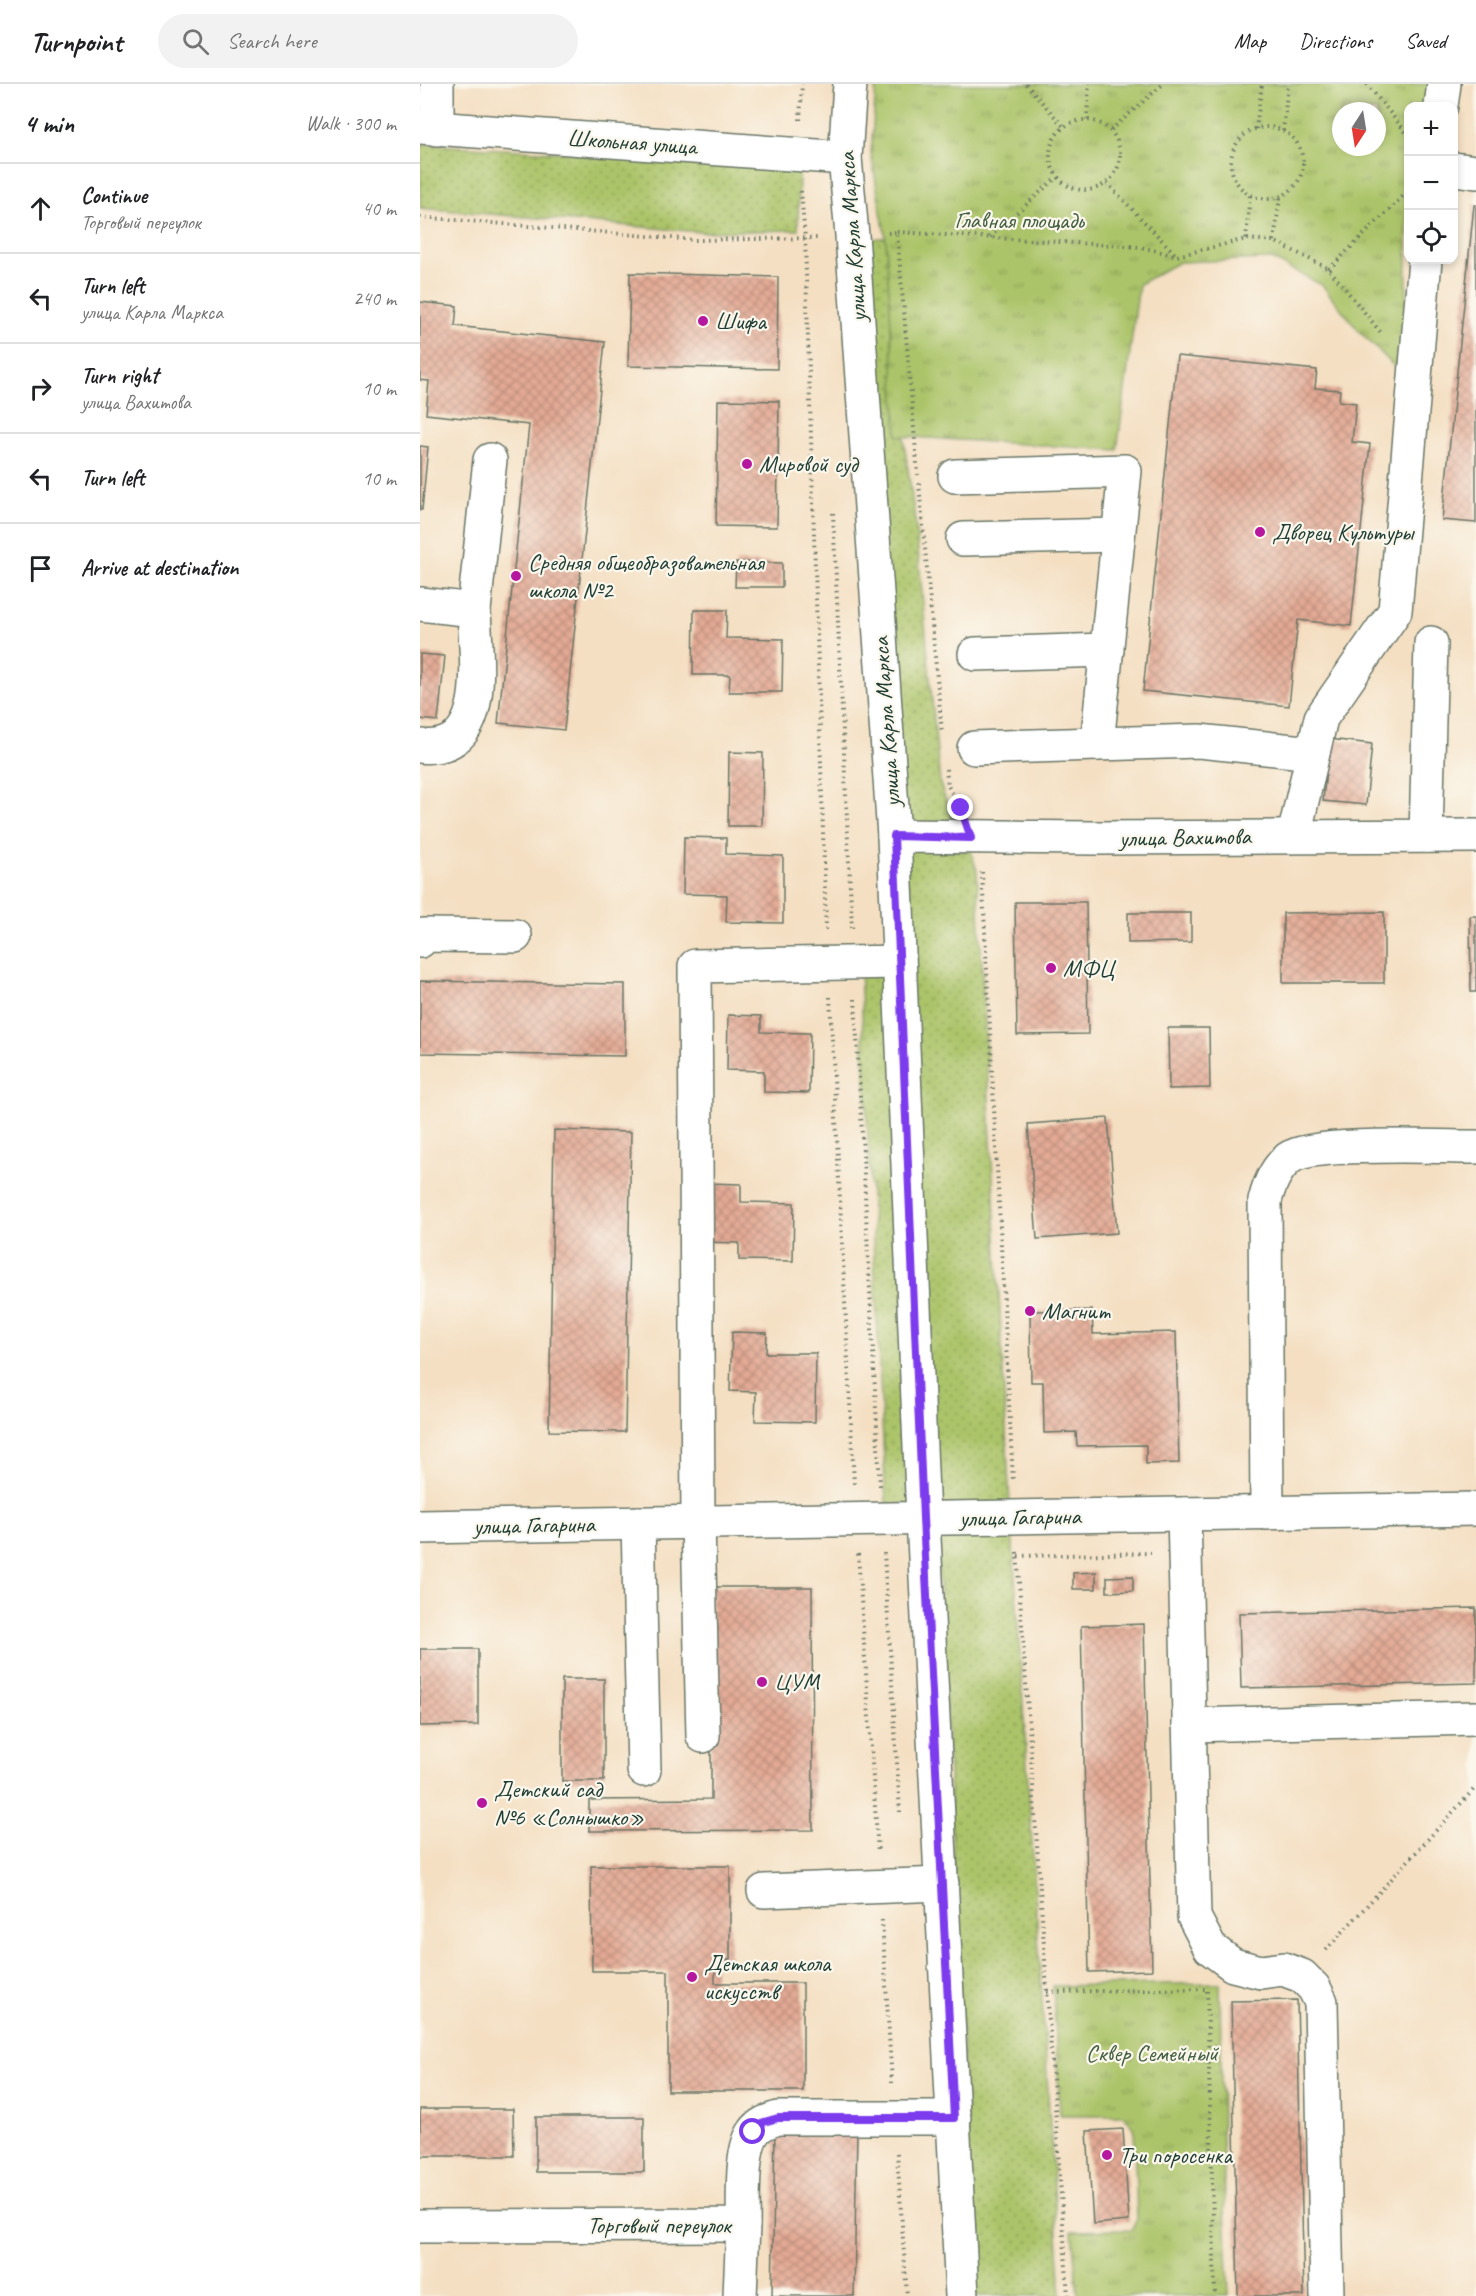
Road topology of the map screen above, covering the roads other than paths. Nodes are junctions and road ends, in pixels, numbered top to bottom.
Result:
1 (437, 84) edge
2 (849, 84) edge
3 (1444, 84) edge
4 (1442, 102) edge
5 (428, 128) edge
6 (844, 159) junction
7 (1458, 170) edge
8 (1476, 172) edge
9 (1425, 264) edge
10 (490, 460) dead end
11 (955, 476) dead end
12 (1118, 535) junction
13 (963, 539) dead end
14 (420, 604) edge
15 (474, 610) junction
16 (1431, 643) dead end
17 (1107, 650) junction
18 (975, 654) dead end
19 (1097, 744) junction
20 (420, 746) edge
21 (974, 748) dead end
22 (1313, 753) junction
23 (894, 836) junction
24 (1294, 836) junction
25 (1426, 836) junction
26 (1476, 836) edge
27 (515, 936) dead end
28 (420, 941) edge
29 (898, 962) junction
30 (1476, 1147) edge
31 (1476, 1509) edge
32 (1267, 1513) junction
33 (1184, 1514) junction
34 (923, 1518) junction
35 (698, 1522) junction
36 (638, 1523) junction
37 (420, 1527) edge
38 (1476, 1718) edge
39 (1189, 1725) junction
40 (703, 1736) dead end
41 (645, 1770) dead end
42 (942, 1884) junction
43 (764, 1891) dead end
44 (954, 2118) junction
45 (743, 2225) junction
46 (420, 2226) edge
47 (740, 2296) edge
48 (962, 2296) edge
49 (1327, 2296) edge

1 - 5 street
2 - 6 street, улица Карла Маркса
3 - 4 street
5 - 6 street, Школьная улица
6 - 23 street, улица Карла Маркса
7 - 8 street
9 - 22 street
10 - 15 street
11 - 12 street
12 - 13 street
12 - 17 street
14 - 15 street
15 - 20 street
16 - 25 street
17 - 18 street
17 - 19 street
19 - 21 street
19 - 22 street
22 - 24 street
23 - 24 street, улица Вахитова
23 - 29 street, улица Карла Маркса
24 - 25 street, улица Вахитова
25 - 26 street, улица Вахитова
27 - 28 street
29 - 34 street, улица Карла Маркса
29 - 35 street
30 - 32 street
31 - 32 street, улица Гагарина
32 - 33 street, улица Гагарина
33 - 34 street, улица Гагарина
33 - 39 street
34 - 35 street, улица Гагарина
34 - 42 street, улица Карла Маркса
35 - 36 street, улица Гагарина
35 - 40 street
36 - 37 street, улица Гагарина
36 - 41 street
38 - 39 street
39 - 49 street
42 - 43 street
42 - 44 street, улица Карла Маркса
44 - 45 street, Торговый переулок
44 - 48 street, улица Карла Маркса
45 - 46 street, Торговый переулок
45 - 47 street

